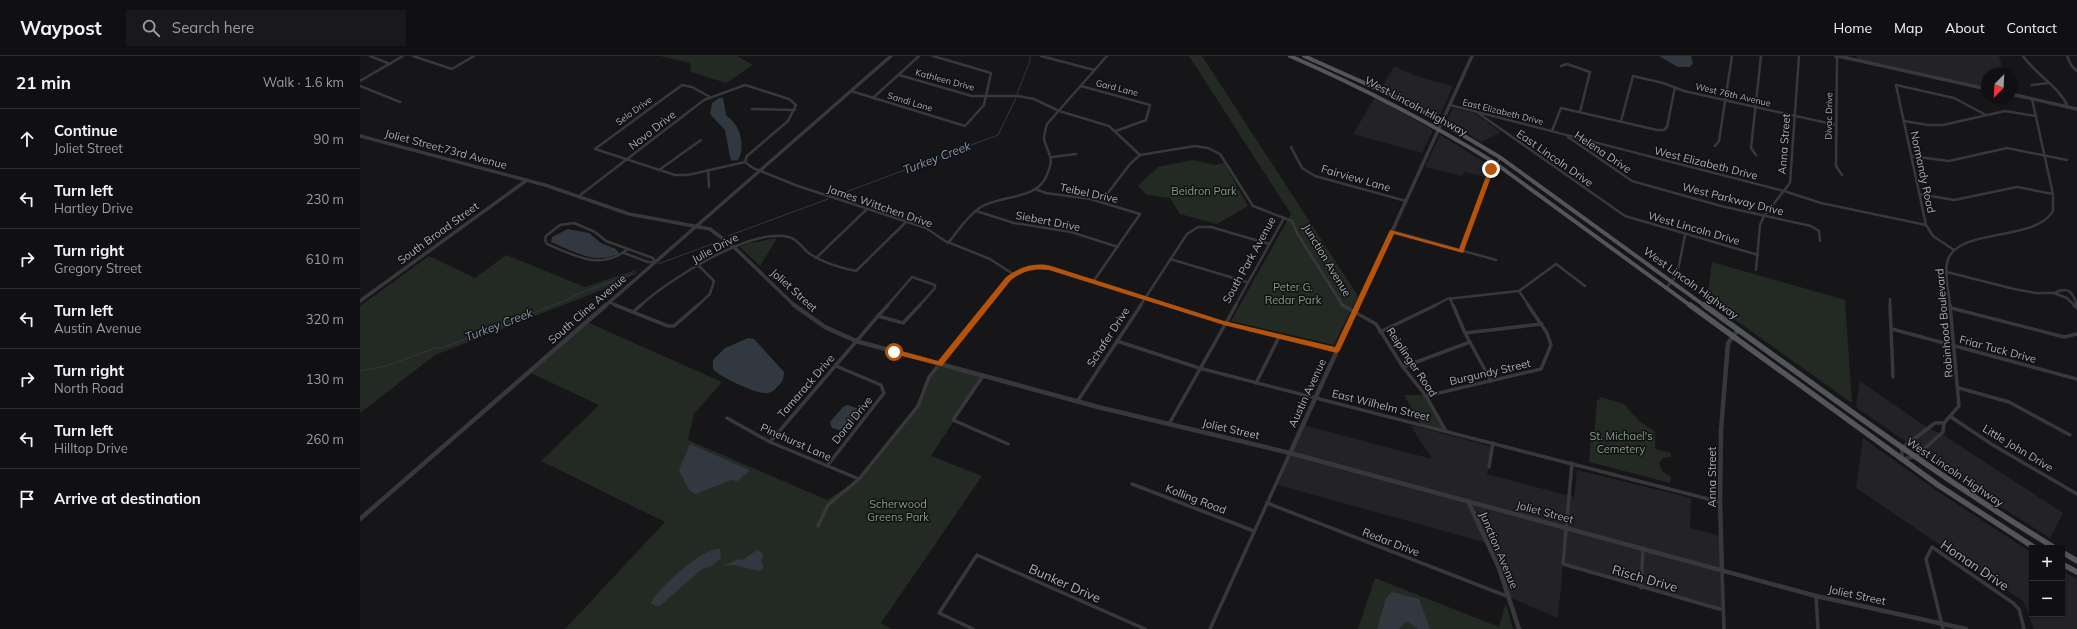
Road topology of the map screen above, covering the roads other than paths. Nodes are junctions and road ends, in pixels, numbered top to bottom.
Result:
1 (370, 56) edge
2 (403, 56) edge
3 (413, 56) edge
4 (474, 56) edge
5 (891, 56) edge
6 (919, 56) edge
7 (933, 56) edge
8 (1041, 56) edge
9 (1107, 56) edge
10 (1290, 56) edge
11 (1304, 56) edge
12 (1472, 56) edge
13 (1732, 56) edge
14 (1760, 56) edge
15 (1798, 56) edge
16 (1836, 56) edge
17 (2023, 56) edge
18 (2067, 56) edge
19 (1052, 57) edge
20 (390, 64) junction
21 (1561, 66) dead end
22 (1094, 70) junction
23 (2077, 71) edge
24 (899, 75) junction
25 (360, 81) edge
26 (2048, 83) junction
27 (2032, 85) dead end
28 (360, 86) edge
29 (1081, 86) junction
30 (1675, 87) junction
31 (1981, 88) edge
32 (851, 91) junction
33 (2017, 95) edge
34 (986, 96) junction
35 (710, 97) junction
36 (873, 98) junction
37 (2032, 99) junction
38 (1726, 100) junction
39 (400, 102) dead end
40 (1450, 105) junction
41 (1755, 107) junction
42 (2068, 107) junction
43 (752, 109) dead end
44 (2077, 109) edge
45 (795, 110) junction
46 (1059, 111) junction
47 (1476, 112) junction
48 (1580, 112) junction
49 (1986, 115) junction
50 (1795, 116) junction
51 (2036, 116) junction
52 (1904, 121) junction
53 (1442, 122) junction
54 (1621, 122) junction
55 (1836, 125) junction
56 (1440, 128) junction
57 (1116, 131) junction
58 (1552, 132) junction
59 (1565, 135) junction
60 (360, 136) edge
61 (701, 140) dead end
62 (1715, 146) dead end
63 (1291, 147) dead end
64 (1076, 154) dead end
65 (2045, 154) junction
66 (1140, 155) junction
67 (1756, 155) dead end
68 (1911, 156) junction
69 (1052, 157) junction
70 (1501, 158) junction
71 (627, 160) junction
72 (2067, 160) dead end
73 (745, 162) junction
74 (1495, 163) junction
75 (659, 170) junction
76 (708, 170) junction
77 (758, 172) junction
78 (1842, 175) dead end
79 (527, 180) junction
80 (1632, 181) joint
81 (709, 187) dead end
82 (1035, 189) junction
83 (1784, 191) junction
84 (1919, 194) junction
85 (2054, 194) junction
86 (579, 196) junction
87 (1406, 201) junction
88 (1101, 202) junction
89 (867, 209) junction
90 (976, 211) junction
91 (1625, 216) joint
92 (1764, 216) junction
93 (1284, 218) junction
94 (906, 222) junction
95 (1926, 225) junction
96 (697, 226) junction
97 (1392, 231) junction
98 (1684, 235) junction
99 (1820, 241) dead end
100 (948, 243) junction
101 (1268, 244) junction
102 (734, 247) junction
103 (1118, 247) junction
104 (628, 249) junction
105 (1954, 250) junction
106 (1461, 251) junction
107 (624, 253) junction
108 (1758, 255) junction
109 (816, 258) junction
110 (1170, 259) junction
111 (1496, 260) dead end
112 (655, 262) junction
113 (699, 266) junction
114 (1756, 270) dead end
115 (1947, 272) junction
116 (1013, 274) junction
117 (1093, 282) junction
118 (1247, 282) junction
119 (1671, 282) junction
120 (1585, 286) dead end
121 (1667, 287) junction
122 (1519, 291) junction
123 (2054, 293) junction
124 (1144, 298) junction
125 (1450, 298) junction
126 (1890, 299) dead end
127 (360, 301) edge
128 (609, 302) junction
129 (1951, 308) junction
130 (2077, 308) edge
131 (633, 312) junction
132 (1355, 312) junction
133 (878, 316) junction
134 (1224, 323) junction
135 (1542, 324) junction
136 (1892, 329) junction
137 (1738, 330) junction
138 (1380, 332) junction
139 (1465, 333) junction
140 (2077, 334) edge
141 (1731, 336) junction
142 (1279, 337) junction
143 (856, 341) junction
144 (1117, 341) junction
145 (1470, 342) junction
146 (1955, 346) junction
147 (1337, 350) junction
148 (939, 364) junction
149 (836, 366) junction
150 (1403, 367) junction
151 (1199, 368) junction
152 (983, 376) junction
153 (1893, 377) dead end
154 (2077, 379) edge
155 (1491, 381) junction
156 (1256, 383) junction
157 (1959, 388) junction
158 (1426, 396) junction
159 (1315, 398) junction
160 (1077, 402) junction
161 (1951, 417) junction
162 (727, 418) dead end
163 (1944, 423) junction
164 (1168, 424) junction
165 (1446, 431) junction
166 (2070, 435) dead end
167 (770, 442) junction
168 (1493, 443) junction
169 (1008, 444) dead end
170 (1902, 448) junction
171 (1290, 453) junction
172 (1915, 457) junction
173 (1902, 459) junction
174 (1572, 464) junction
175 (826, 466) junction
176 (1489, 467) dead end
177 (859, 479) junction
178 (1132, 484) dead end
179 (2077, 494) edge
180 (1468, 501) junction
181 (1720, 502) junction
182 (1267, 503) junction
183 (360, 519) edge
184 (818, 526) dead end
185 (1566, 528) junction
186 (1254, 531) junction
187 (2030, 545) edge
188 (2050, 545) edge
189 (1643, 548) junction
190 (2065, 554) edge
191 (2077, 561) edge
192 (2065, 566) edge
193 (1722, 570) junction
194 (2077, 572) edge
195 (1642, 588) junction
196 (1816, 596) junction
197 (1509, 597) junction
198 (1723, 610) junction
199 (1943, 626) edge
200 (973, 629) edge
201 (1145, 629) edge
202 (1210, 629) edge
203 (1519, 629) edge
204 (1724, 629) edge
205 (1818, 629) edge
206 (1966, 629) edge
207 (2024, 629) edge

1 - 20 street
2 - 20 street
3 - 4 street
5 - 32 street, South Cline Avenue
6 - 24 street
7 - 34 street
8 - 19 street
9 - 22 street
10 - 56 main road, West Lincoln Highway
11 - 53 main road, West Lincoln Highway
12 - 40 street, Austin Avenue
13 - 38 street
14 - 41 street
15 - 50 street, Anna Street
16 - 31 street
16 - 55 street, Divac Drive
17 - 26 street
18 - 23 street
19 - 22 street
20 - 25 street
21 - 48 street
22 - 29 street
24 - 34 street, Kathleen Drive
24 - 36 street
26 - 27 street
26 - 42 street
28 - 39 street
29 - 46 street
29 - 57 street, Gard Lane
30 - 38 street, West 76th Avenue
30 - 54 street
30 - 54 street, West 76th Avenue
32 - 36 street, Sandi Lane
32 - 77 street, South Cline Avenue
33 - 37 street
34 - 36 street, Sandi Lane
34 - 46 street, Kathleen Drive
35 - 45 street, Novo Drive
35 - 71 street, Novo Drive
35 - 71 street, Selo Drive
37 - 42 street
37 - 51 street
38 - 41 street, West 76th Avenue
38 - 62 street
40 - 47 street, East Elizabeth Drive
40 - 53 street, Austin Avenue
41 - 50 street, West 76th Avenue
41 - 67 street
42 - 44 street
43 - 45 street
45 - 73 street
46 - 57 street, Kathleen Drive
46 - 69 street
47 - 58 street, East Elizabeth Drive
47 - 91 street, East Lincoln Drive
48 - 54 street
48 - 58 street
49 - 51 street
49 - 52 street
49 - 52 street, Normandy Road
50 - 55 street, West 76th Avenue
50 - 83 street, Anna Street
51 - 65 street
52 - 68 street, Normandy Road
53 - 56 street, Austin Avenue
53 - 70 main road, West Lincoln Highway
55 - 78 street, Divac Drive
56 - 74 main road, West Lincoln Highway
56 - 87 street, Austin Avenue
57 - 66 street, Kathleen Drive
58 - 59 street, West Elizabeth Drive
59 - 80 street, Helena Drive
59 - 83 street, West Elizabeth Drive
60 - 79 street, Joliet Street;73rd Avenue
61 - 75 street
63 - 87 street, Fairview Lane
64 - 69 street
65 - 68 street
65 - 72 street
65 - 85 street
66 - 88 street
66 - 93 street, South Park Avenue
68 - 84 street, Normandy Road
69 - 82 street
70 - 74 street
70 - 119 main road, West Lincoln Highway
71 - 75 street
71 - 86 street, Novo Drive
73 - 76 street
73 - 77 street, James Wittchen Drive
74 - 106 street
74 - 121 main road, West Lincoln Highway
75 - 76 street
76 - 81 street
77 - 89 street, James Wittchen Drive
77 - 96 street, South Cline Avenue
79 - 86 street, Joliet Street
79 - 127 street, South Broad Street
80 - 92 street, West Parkway Drive
82 - 88 street, Teibel Drive
82 - 90 street
83 - 92 street, Anna Street
83 - 95 street, West Elizabeth Drive
84 - 85 street
84 - 95 street, Normandy Road
85 - 105 street
86 - 96 street, Joliet Street
87 - 97 street, Austin Avenue
88 - 103 street, Teibel Drive
89 - 94 street, James Wittchen Drive
89 - 109 street
90 - 100 street
90 - 103 street, Siebert Drive
91 - 98 street, West Lincoln Drive
92 - 99 street, West Parkway Drive
92 - 108 street, Anna Street
93 - 101 street, South Park Avenue
93 - 132 street, Junction Avenue
94 - 100 street, James Wittchen Drive
94 - 109 street, Julie Drive
95 - 105 street, Normandy Road
96 - 102 street, Joliet Street
96 - 112 street, South Cline Avenue
97 - 106 street
97 - 132 street, Austin Avenue
98 - 108 street, West Lincoln Drive
98 - 119 street
100 - 116 street, James Wittchen Drive
101 - 110 street, Schafer Drive
101 - 118 street, South Park Avenue
102 - 109 street, Julie Drive
102 - 113 street, Julie Drive
102 - 143 street, Joliet Street
103 - 117 street
104 - 107 street
104 - 107 street
104 - 112 street
105 - 115 street, Robinhood Boulevard
106 - 111 street
107 - 112 street
108 - 114 street, Anna Street
110 - 118 street
110 - 124 street, Schafer Drive
112 - 128 street, South Cline Avenue
113 - 131 street, Julie Drive
113 - 131 street
115 - 123 street
115 - 129 street, Robinhood Boulevard
116 - 117 street
116 - 148 street
117 - 124 street
118 - 134 street, South Park Avenue
119 - 121 street
119 - 137 main road, West Lincoln Highway
120 - 122 street
121 - 141 main road, West Lincoln Highway
122 - 125 street
122 - 135 street, Burgundy Street
123 - 130 street
123 - 130 street
124 - 134 street
124 - 144 street, Schafer Drive
125 - 138 street
125 - 139 street
126 - 136 street
128 - 131 street
128 - 183 street, South Cline Avenue
129 - 140 street
129 - 146 street, Robinhood Boulevard
132 - 138 street, Reiplinger Road
132 - 147 street, Austin Avenue
133 - 133 street, Tamarack Drive
133 - 143 street, Tamarack Drive
134 - 142 street
134 - 151 street, South Park Avenue
135 - 139 street
135 - 155 street, Burgundy Street
136 - 146 street, Friar Tuck Drive
136 - 153 street
137 - 141 street
137 - 170 main road, West Lincoln Highway
138 - 150 street, Reiplinger Road
139 - 145 street
141 - 173 main road, West Lincoln Highway
141 - 181 street, Anna Street
142 - 147 street
142 - 156 street
143 - 148 street, Joliet Street
143 - 149 street, Tamarack Drive
144 - 151 street, East Wilhelm Street
144 - 160 street, Schafer Drive
145 - 150 street
145 - 155 street
146 - 154 street, Friar Tuck Drive
146 - 157 street, Robinhood Boulevard
147 - 159 street, Austin Avenue
148 - 152 street, Joliet Street
148 - 177 street
149 - 167 street, Tamarack Drive
149 - 175 street, Doral Drive
150 - 158 street, Reiplinger Road
151 - 156 street, East Wilhelm Street
151 - 164 street, South Park Avenue
152 - 160 street, Joliet Street
152 - 169 street
155 - 158 street, Burgundy Street
156 - 159 street, East Wilhelm Street
157 - 161 street, Robinhood Boulevard
157 - 166 street
158 - 165 street, Reiplinger Road
159 - 165 street, East Wilhelm Street
159 - 171 street, Austin Avenue
160 - 164 street, Joliet Street
161 - 163 street, Robinhood Boulevard
161 - 179 street, Little John Drive
162 - 167 street, Pinehurst Lane
163 - 170 street, Robinhood Boulevard
163 - 172 street, Robinhood Boulevard
164 - 171 street, Joliet Street
165 - 168 street, East Wilhelm Street
167 - 175 street, Pinehurst Lane
168 - 174 street, East Wilhelm Street
168 - 176 street
170 - 172 main road, West Lincoln Highway
170 - 173 street
171 - 180 street, Joliet Street
171 - 182 street, Austin Avenue
172 - 173 street
172 - 188 main road, West Lincoln Highway
173 - 187 main road, West Lincoln Highway
174 - 181 street, East Wilhelm Street
174 - 185 street
175 - 177 street, Pinehurst Lane
177 - 184 street
178 - 186 street, Kolling Road
180 - 185 street, Joliet Street
180 - 197 street, Junction Avenue
181 - 193 street, Anna Street
182 - 186 street, Austin Avenue
182 - 197 street, Redar Drive
185 - 189 street, Joliet Street
185 - 195 street, Risch Drive
186 - 202 street, Austin Avenue
189 - 193 street, Joliet Street
189 - 195 street
190 - 191 main road
192 - 194 main road
193 - 196 street, Joliet Street
193 - 198 street, Anna Street
195 - 198 street, Risch Drive
196 - 199 street, Joliet Street
196 - 205 street
197 - 203 street, Junction Avenue
198 - 204 street, Anna Street
199 - 206 street, Joliet Street
199 - 207 street, Homan Drive
200 - 201 street, Bunker Drive

